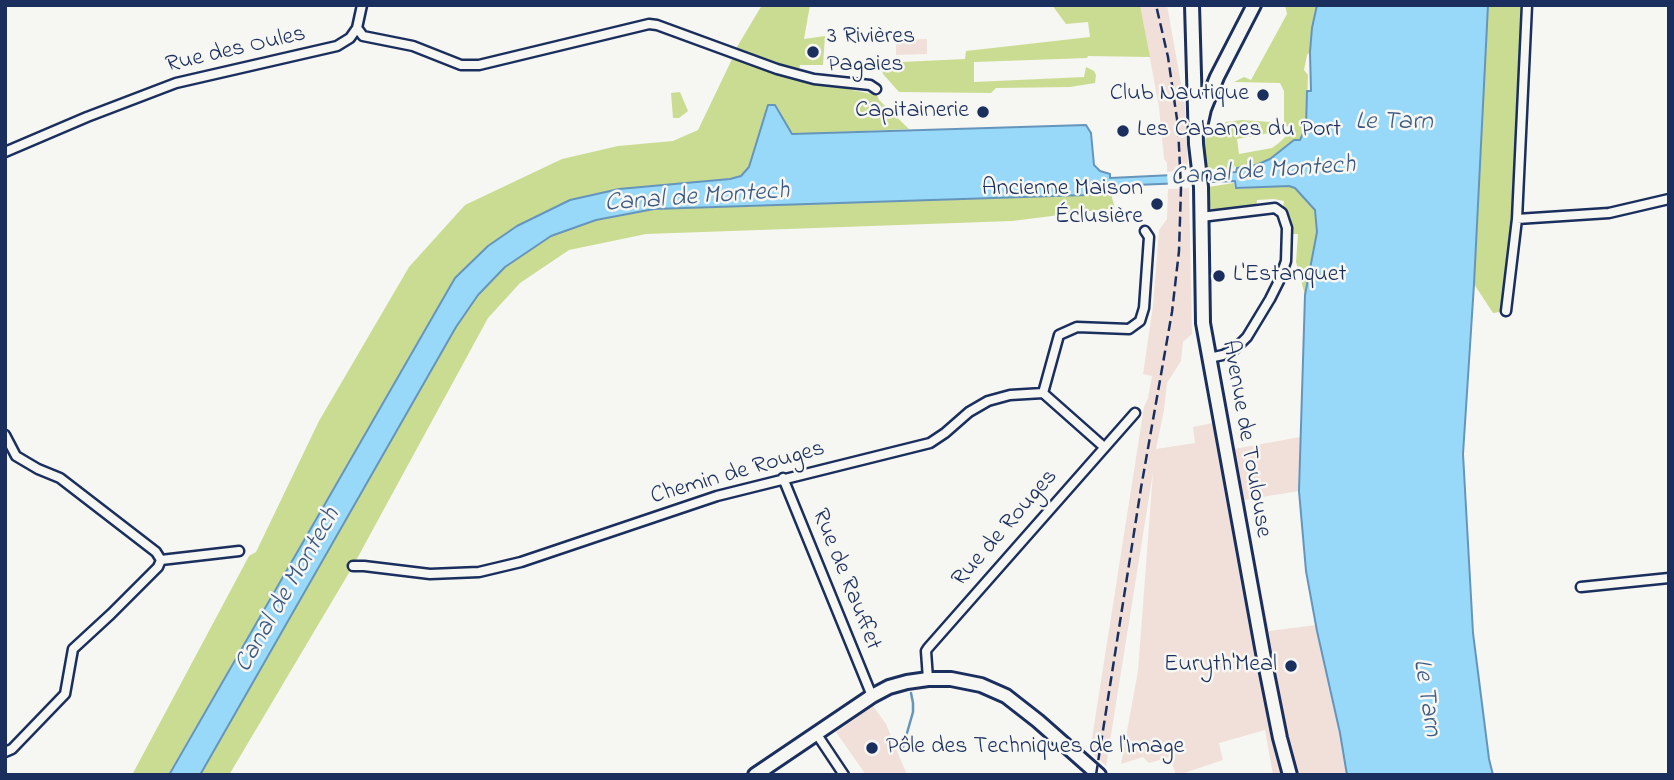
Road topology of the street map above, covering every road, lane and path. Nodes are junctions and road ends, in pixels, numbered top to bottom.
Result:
1 (362, 5) edge
2 (1192, 5) edge
3 (1254, 5) edge
4 (1527, 5) edge
5 (356, 28) junction
6 (1192, 57) junction
7 (1221, 71) junction
8 (876, 89) dead end
9 (1196, 144) junction
10 (5, 152) edge
11 (1669, 200) edge
12 (1201, 218) junction
13 (1517, 219) junction
14 (1145, 231) dead end
15 (1506, 311) dead end
16 (1209, 358) junction
17 (1043, 393) junction
18 (1135, 414) dead end
19 (5, 435) edge
20 (1104, 447) junction
21 (783, 478) junction
22 (239, 551) dead end
23 (161, 560) junction
24 (353, 566) dead end
25 (1669, 578) edge
26 (1581, 587) dead end
27 (928, 678) junction
28 (872, 696) junction
29 (816, 733) junction
30 (1280, 738) junction
31 (5, 752) edge
32 (755, 775) edge
33 (844, 775) edge
34 (1100, 775) edge
35 (1283, 775) edge
36 (1290, 775) edge

1 - 5 street
2 - 6 main road, Avenue de Toulouse
3 - 7 main road
4 - 13 street
5 - 8 street
5 - 10 street, Rue des Oules
6 - 7 main road
6 - 9 main road, Avenue de Toulouse
7 - 9 main road
9 - 12 main road, Avenue de Toulouse
11 - 13 street
12 - 16 main road, Avenue de Toulouse
12 - 16 street
13 - 15 street
14 - 17 street
16 - 30 main road, Avenue de Toulouse
17 - 20 street
17 - 21 street, Chemin de Rouges
18 - 20 street, Rue de Rouges
19 - 23 street
20 - 27 street, Rue de Rouges
21 - 24 street, Chemin de Rouges
21 - 28 street, Rue de Rauffet
22 - 23 street
23 - 31 street
25 - 26 street
27 - 28 main road
27 - 34 main road
28 - 29 main road
29 - 32 main road
29 - 33 street
30 - 35 main road, Avenue de Toulouse
30 - 36 main road, Avenue de Toulouse

